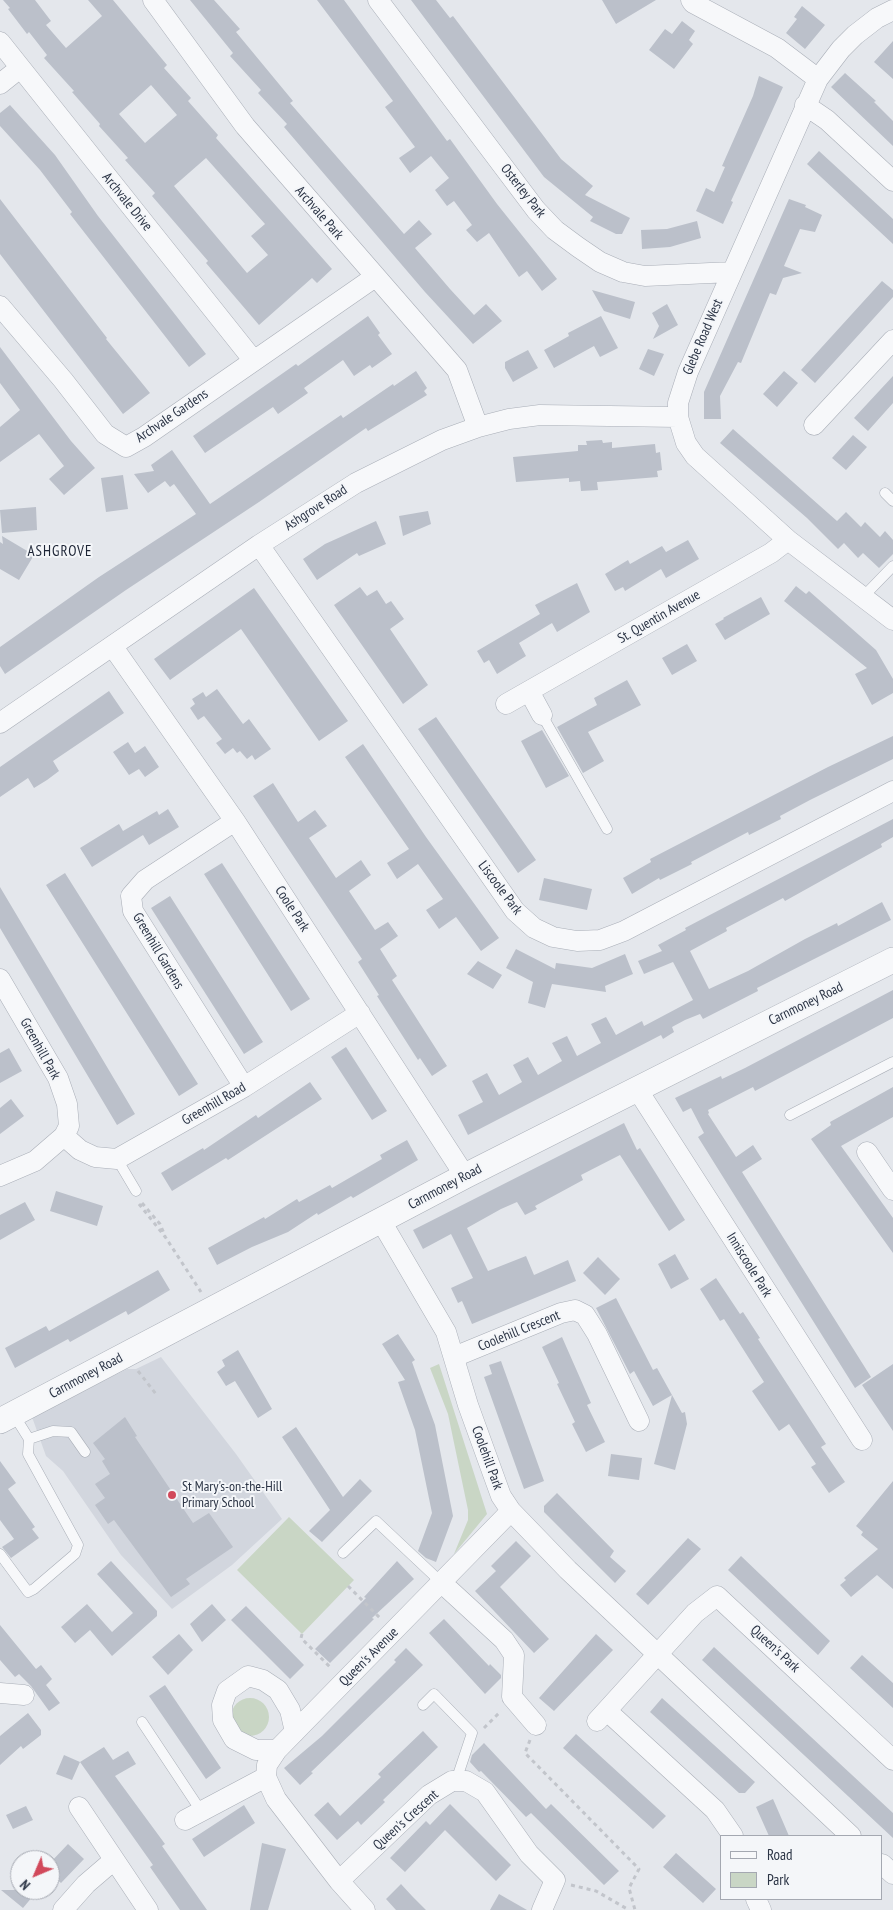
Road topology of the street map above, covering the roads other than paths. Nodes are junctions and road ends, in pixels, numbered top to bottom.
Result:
1 (153, 0) edge
2 (378, 0) edge
3 (691, 0) edge
4 (893, 10) edge
5 (0, 42) edge
6 (20, 68) junction
7 (818, 79) junction
8 (0, 84) edge
9 (805, 105) junction
10 (893, 182) edge
11 (732, 272) junction
12 (375, 277) junction
13 (0, 306) edge
14 (893, 340) edge
15 (254, 361) junction
16 (678, 417) junction
17 (814, 425) dead end
18 (478, 427) junction
19 (884, 494) dead end
20 (893, 501) edge
21 (788, 540) junction
22 (259, 545) junction
23 (893, 566) edge
24 (863, 597) junction
25 (893, 620) edge
26 (113, 647) junction
27 (528, 691) junction
28 (506, 704) dead end
29 (542, 715) joint
30 (0, 723) edge
31 (893, 791) edge
32 (235, 822) junction
33 (607, 829) dead end
34 (893, 960) edge
35 (0, 978) edge
36 (360, 1014) junction
37 (893, 1062) edge
38 (244, 1087) junction
39 (637, 1089) junction
40 (790, 1115) dead end
41 (64, 1136) junction
42 (866, 1152) dead end
43 (117, 1159) junction
44 (0, 1176) edge
45 (465, 1176) junction
46 (893, 1190) edge
47 (138, 1195) road end
48 (381, 1220) junction
49 (454, 1357) junction
50 (7, 1418) edge
51 (639, 1422) dead end
52 (29, 1439) junction
53 (862, 1440) dead end
54 (85, 1452) dead end
55 (511, 1511) junction
56 (342, 1553) dead end
57 (0, 1554) edge
58 (443, 1584) junction
59 (657, 1653) junction
60 (0, 1693) edge
61 (24, 1695) dead end
62 (423, 1705) dead end
63 (142, 1722) dead end
64 (536, 1725) road end
65 (295, 1732) junction
66 (277, 1750) junction
67 (893, 1760) edge
68 (266, 1776) junction
69 (456, 1781) junction
70 (79, 1808) dead end
71 (193, 1816) joint
72 (732, 1835) edge
73 (849, 1835) edge
74 (114, 1860) junction
75 (883, 1865) edge
76 (893, 1874) edge
77 (339, 1881) junction
78 (63, 1910) edge
79 (148, 1910) edge
80 (365, 1910) edge
81 (542, 1910) edge

1 - 12 street, Archvale Park
2 - 11 street, Osterley Park
3 - 7 street
4 - 7 street, Glebe Road West
5 - 6 street, Archvale Drive
6 - 8 street
6 - 15 street, Archvale Drive
7 - 9 street, Glebe Road West
9 - 10 street
9 - 11 street, Glebe Road West
11 - 16 street, Glebe Road West
12 - 15 street, Archvale Gardens
12 - 18 street, Archvale Park
13 - 15 street, Archvale Gardens
14 - 17 street
16 - 18 street, Ashgrove Road
16 - 21 street, Glebe Road West
18 - 22 street, Ashgrove Road
19 - 20 lane
21 - 24 street, Glebe Road West
21 - 27 street, St. Quentin Avenue
22 - 26 street, Ashgrove Road
22 - 31 street, Liscoole Park
23 - 24 lane
24 - 25 street, Glebe Road West
26 - 30 street, Ashgrove Road
26 - 32 street, Coole Park
27 - 28 street, St. Quentin Avenue
27 - 29 street
29 - 33 lane
32 - 36 street, Coole Park
32 - 38 street, Greenhill Gardens
34 - 39 street, Carnmoney Road
35 - 41 street, Greenhill Park
36 - 38 street, Greenhill Road
36 - 45 street, Coole Park
37 - 40 lane
38 - 43 street, Greenhill Road
39 - 45 street, Carnmoney Road
39 - 53 street, Inniscoole Park
41 - 43 street
41 - 44 street
42 - 46 street
43 - 47 lane
45 - 48 street, Carnmoney Road
48 - 49 street, Coolehill Park
48 - 50 street, Carnmoney Road
49 - 51 street, Coolehill Crescent
49 - 55 street, Coolehill Park
50 - 52 lane
52 - 54 lane
52 - 57 lane
55 - 58 street, Queen's Avenue
55 - 59 street, Coolehill Park
56 - 58 lane
58 - 64 street
58 - 65 street, Queen's Avenue
59 - 67 street, Queen's Park
59 - 72 street, Queen's Park
59 - 73 street
60 - 61 street
62 - 69 lane
63 - 71 lane
65 - 66 street, Queen's Avenue
65 - 66 street
66 - 68 street, Queen's Avenue
68 - 71 street
68 - 77 street
69 - 77 street, Queen's Crescent
69 - 81 street
70 - 74 street
74 - 78 street
74 - 79 street
75 - 76 street
77 - 80 street

